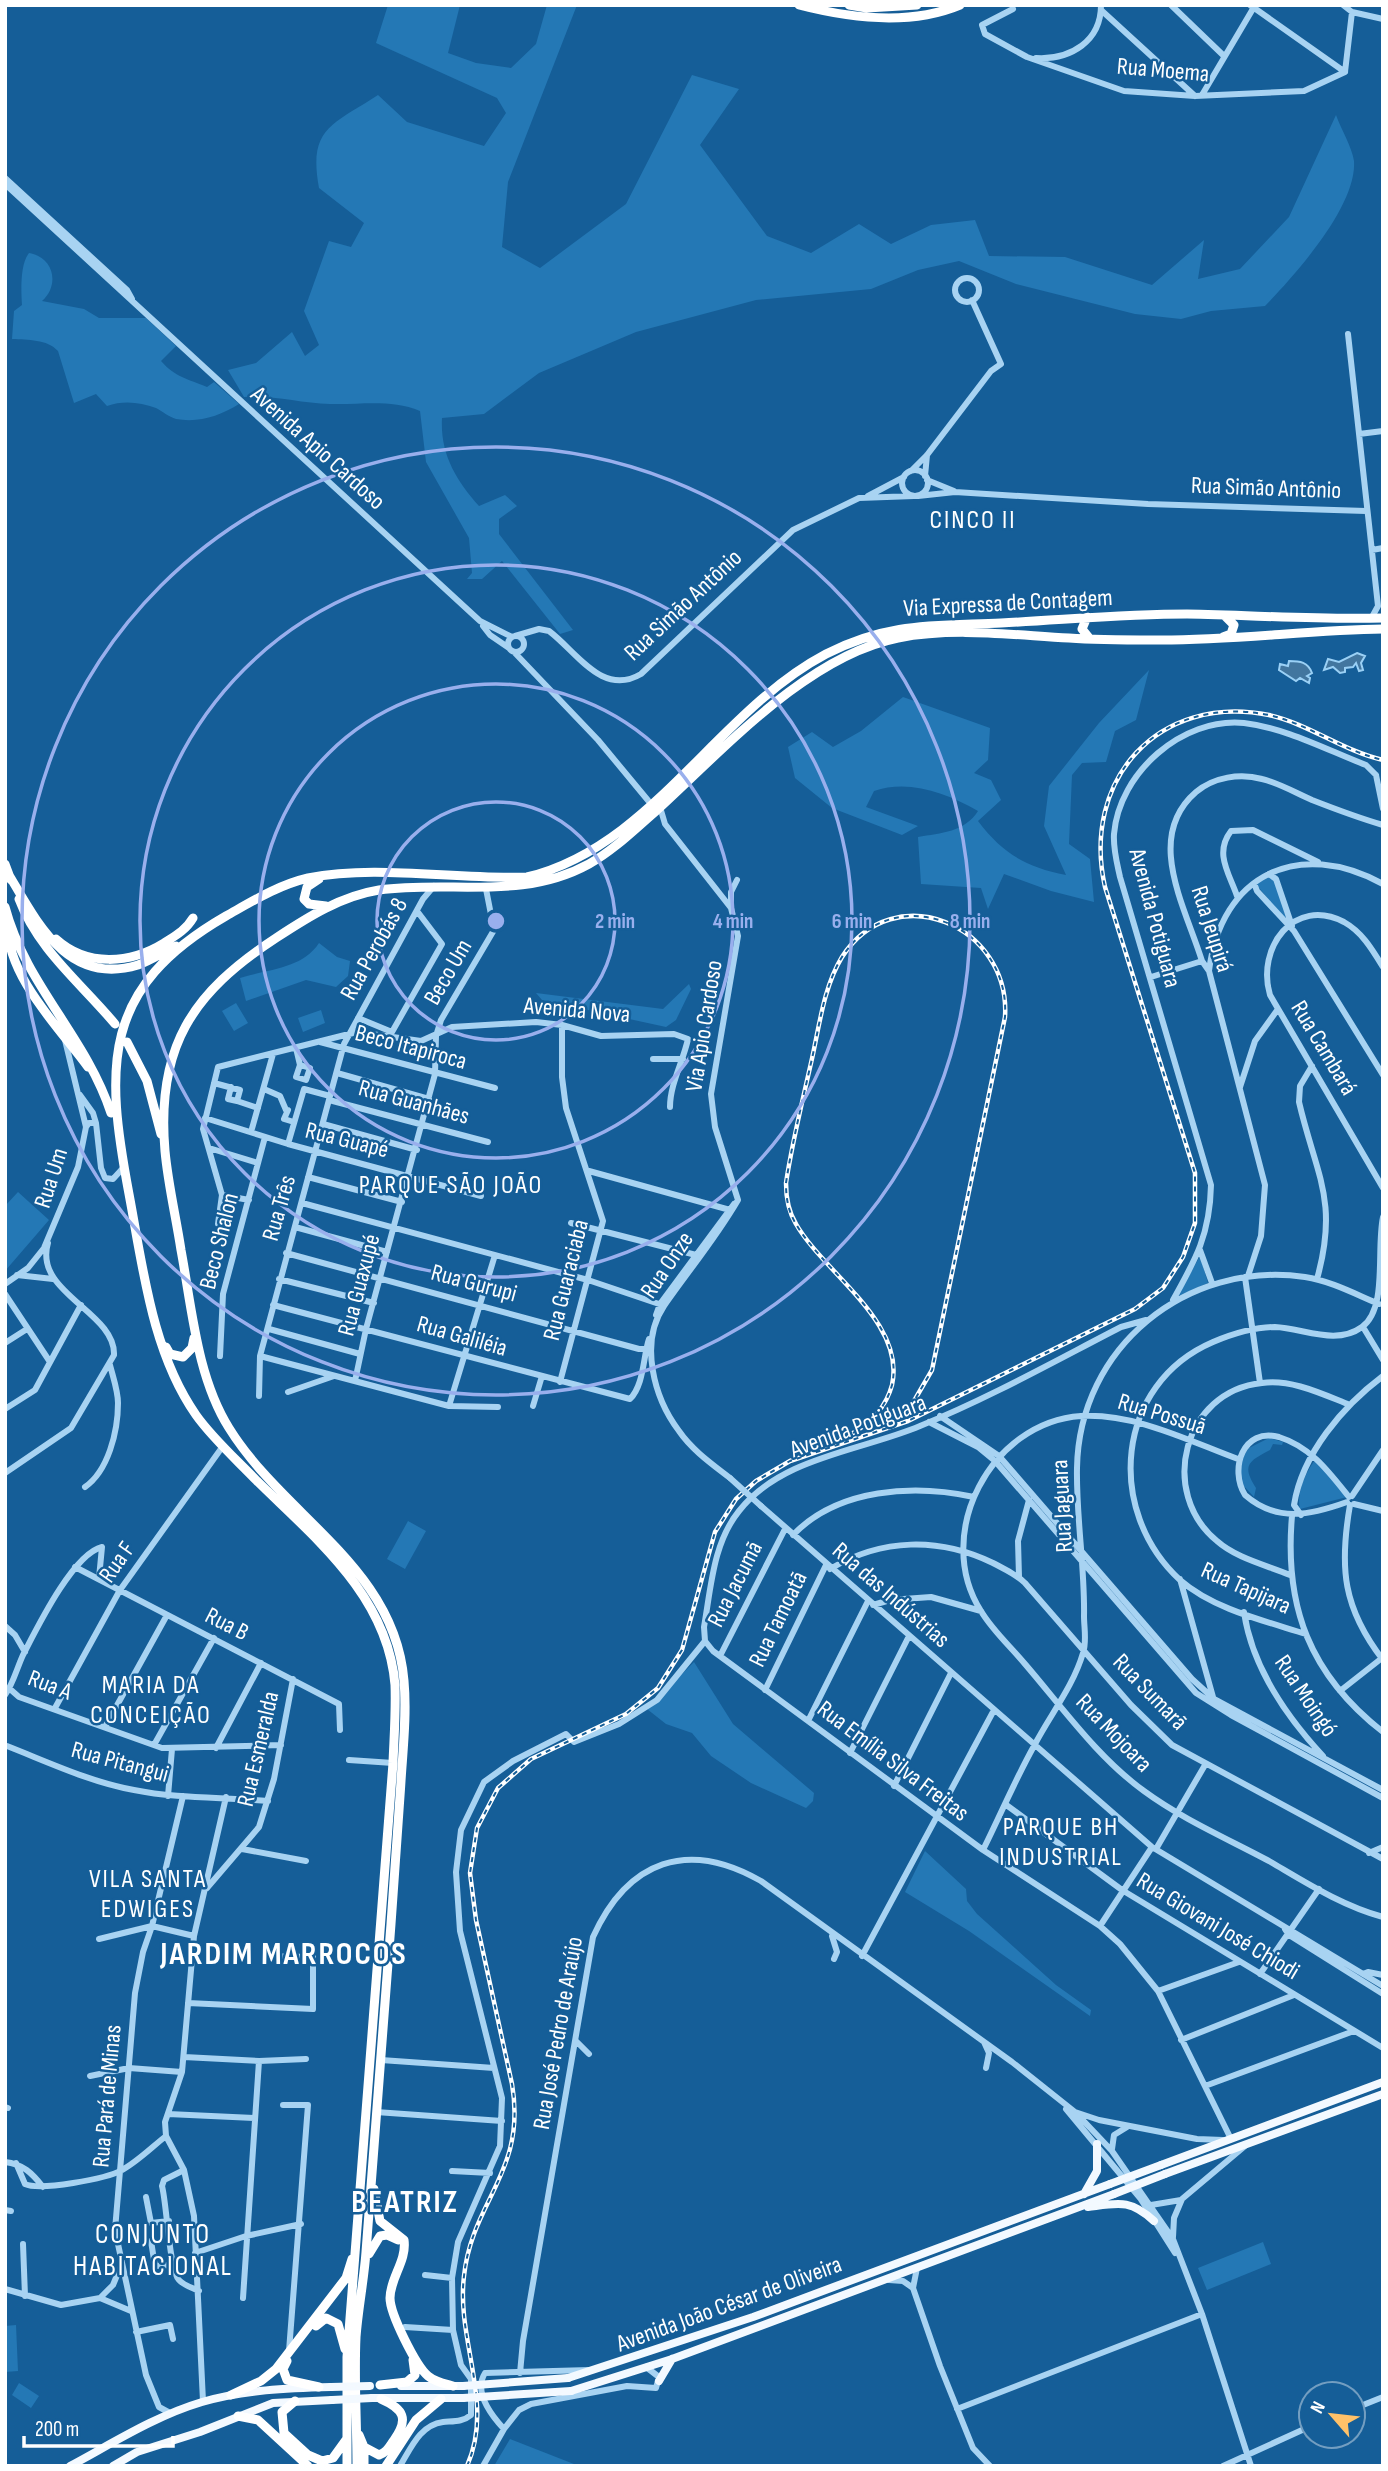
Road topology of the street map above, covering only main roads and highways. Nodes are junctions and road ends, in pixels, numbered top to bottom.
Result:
1 (799, 5) edge
2 (849, 5) edge
3 (917, 5) edge
4 (897, 6) edge
5 (959, 6) edge
6 (1226, 616) junction
7 (1087, 617) junction
8 (1383, 618) edge
9 (1383, 629) edge
10 (1221, 638) junction
11 (1090, 639) junction
12 (655, 805) junction
13 (5, 864) edge
14 (9, 875) junction
15 (328, 877) junction
16 (337, 903) junction
17 (6, 911) edge
18 (192, 918) dead end
19 (36, 921) junction
20 (187, 940) junction
21 (115, 1024) dead end
22 (127, 1042) dead end
23 (102, 1086) junction
24 (118, 1134) junction
25 (165, 1149) junction
26 (193, 1323) junction
27 (162, 1340) junction
28 (1383, 2082) edge
29 (1383, 2094) edge
30 (1249, 2132) junction
31 (1250, 2142) junction
32 (1097, 2144) road end
33 (371, 2168) junction
34 (1084, 2194) junction
35 (1075, 2208) junction
36 (1154, 2221) road end
37 (357, 2244) junction
38 (365, 2262) junction
39 (347, 2357) junction
40 (672, 2359) junction
41 (659, 2381) road end
42 (375, 2385) junction
43 (458, 2386) junction
44 (319, 2387) junction
45 (231, 2395) junction
46 (377, 2398) junction
47 (441, 2399) junction
48 (295, 2401) junction
49 (238, 2416) junction
50 (357, 2433) junction
51 (347, 2438) junction
52 (364, 2447) junction
53 (71, 2466) edge
54 (113, 2466) edge
55 (308, 2466) edge
56 (347, 2466) edge
57 (357, 2466) edge
58 (364, 2466) edge
59 (386, 2466) edge

1 - 5 highway
2 - 4 highway
3 - 4 highway
6 - 7 highway, Via Expressa de Contagem
6 - 8 highway, Via Expressa de Contagem
6 - 10 highway
7 - 11 highway
7 - 12 highway, Via Expressa de Contagem
9 - 10 highway, Via Expressa de Contagem
10 - 11 highway, Via Expressa de Contagem
11 - 12 highway, Via Expressa de Contagem
12 - 15 highway, Via Expressa de Contagem
12 - 16 highway, Via Expressa de Contagem
13 - 14 highway
14 - 19 highway
14 - 21 highway
15 - 16 highway
15 - 20 highway, Via Expressa de Contagem
16 - 25 highway, Via Expressa de Contagem
17 - 23 highway
17 - 23 highway
18 - 19 highway
19 - 20 highway
20 - 24 highway
22 - 25 highway
23 - 24 highway
24 - 27 highway
25 - 26 highway
26 - 27 highway
26 - 33 highway
27 - 37 highway
28 - 30 main road, Avenida João César de Oliveira
29 - 31 main road, Avenida João César de Oliveira
30 - 31 main road
30 - 34 main road, Avenida João César de Oliveira, bridge
31 - 35 main road, Avenida João César de Oliveira, bridge
32 - 34 main road
33 - 38 highway
33 - 43 highway
34 - 43 main road, Avenida João César de Oliveira, bridge
35 - 36 main road
35 - 40 main road, Avenida João César de Oliveira
37 - 39 highway
37 - 45 highway
38 - 42 highway
38 - 50 highway
39 - 44 highway
39 - 51 highway
40 - 41 main road
40 - 47 main road, Avenida João César de Oliveira, bridge
42 - 43 main road, Avenida João César de Oliveira
42 - 44 main road, Avenida João César de Oliveira, bridge
44 - 45 main road, Avenida João César de Oliveira
45 - 53 main road, Avenida João César de Oliveira
46 - 47 main road, Avenida João César de Oliveira
46 - 48 main road, Avenida João César de Oliveira, bridge
46 - 52 highway
47 - 59 highway
48 - 49 main road, Avenida João César de Oliveira
48 - 51 highway
49 - 54 main road, Avenida João César de Oliveira
49 - 55 highway
50 - 52 highway
50 - 57 highway
51 - 56 highway
52 - 58 highway

